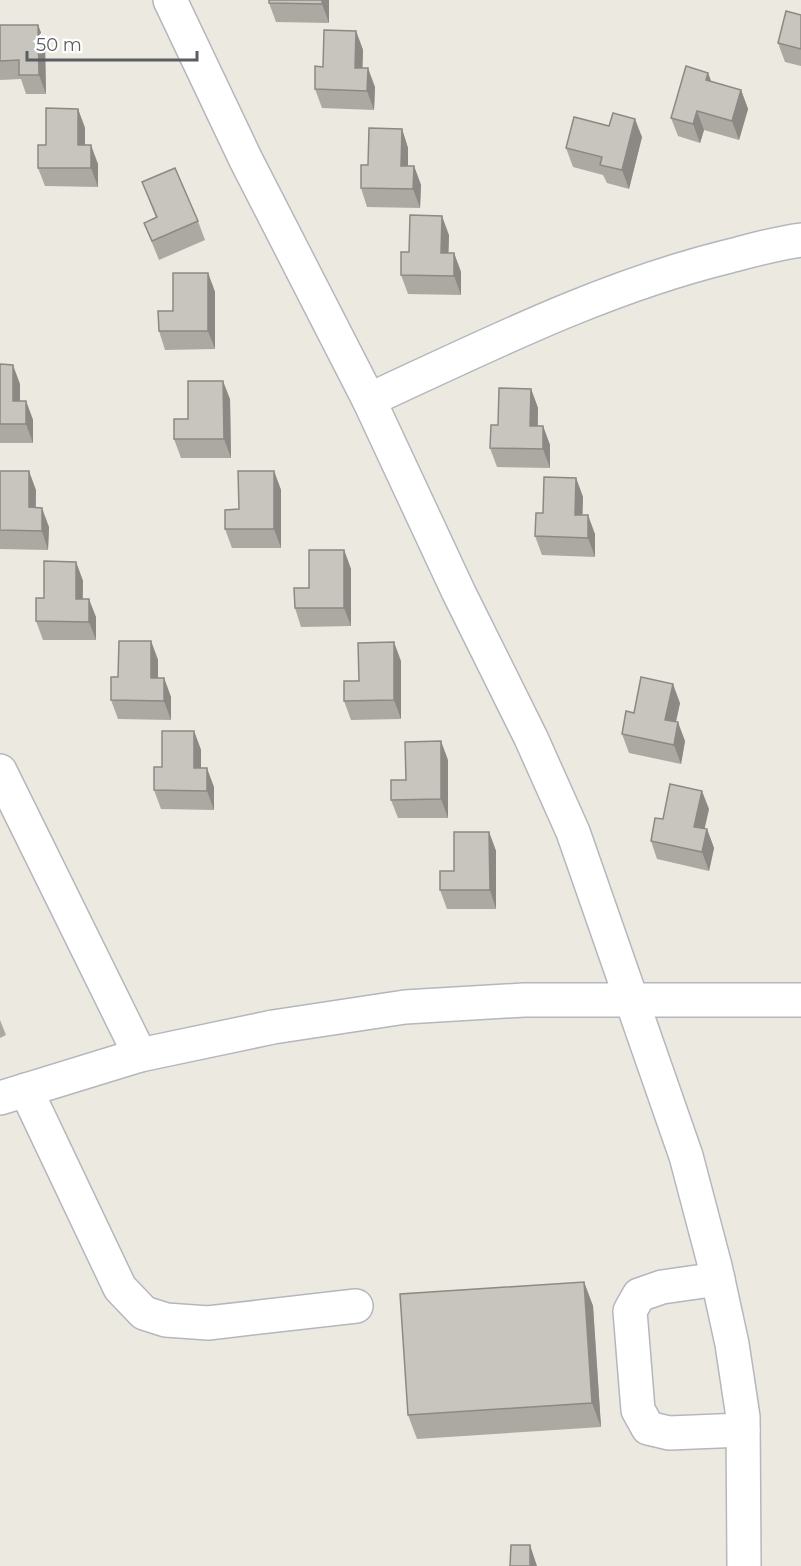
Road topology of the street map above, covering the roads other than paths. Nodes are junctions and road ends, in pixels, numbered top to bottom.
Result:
1 (170, 0) edge
2 (801, 240) edge
3 (369, 400) junction
4 (0, 771) edge
5 (631, 1000) junction
6 (801, 1000) edge
7 (140, 1055) junction
8 (13, 1094) edge
9 (718, 1280) junction
10 (356, 1306) dead end
11 (742, 1430) junction
12 (744, 1566) edge

1 - 3 street
2 - 3 street
3 - 5 street
4 - 7 street
5 - 6 street
5 - 7 street
5 - 9 street
7 - 8 street
8 - 10 street
9 - 11 street
9 - 11 street
11 - 12 street

